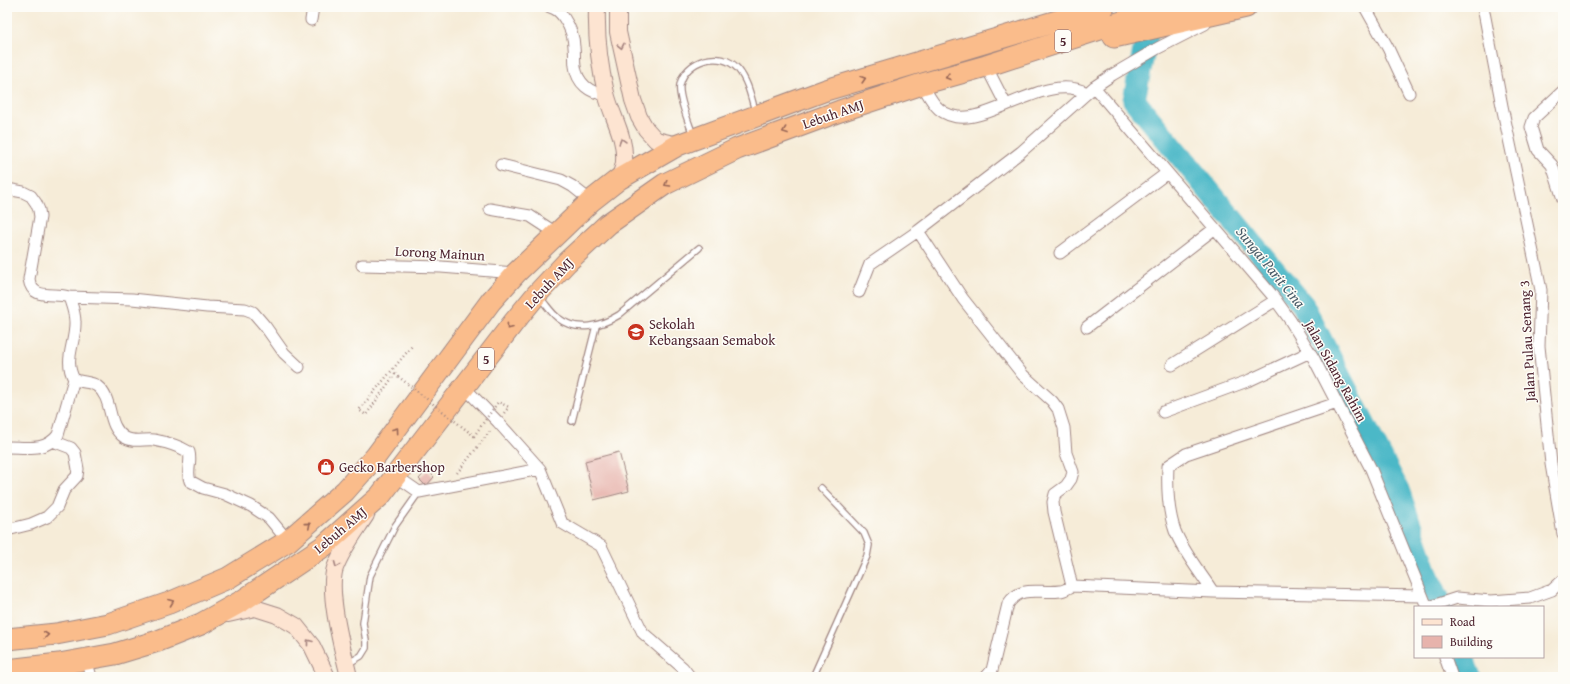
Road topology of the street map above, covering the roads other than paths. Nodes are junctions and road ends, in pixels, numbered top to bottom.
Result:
1 (313, 7) edge
2 (550, 7) edge
3 (597, 7) edge
4 (618, 7) edge
5 (1067, 7) edge
6 (1104, 7) edge
7 (1366, 7) edge
8 (1483, 7) edge
9 (1238, 9) edge
10 (1165, 14) edge
11 (311, 20) dead end
12 (972, 45) junction
13 (986, 66) junction
14 (922, 84) junction
15 (1091, 90) junction
16 (1563, 91) edge
17 (1408, 93) dead end
18 (606, 94) junction
19 (1006, 105) junction
20 (756, 115) junction
21 (686, 142) junction
22 (501, 166) dead end
23 (1167, 173) junction
24 (619, 179) junction
25 (7, 189) edge
26 (1563, 199) edge
27 (591, 200) junction
28 (490, 209) dead end
29 (1214, 229) junction
30 (918, 231) junction
31 (556, 232) junction
32 (699, 248) dead end
33 (1060, 253) dead end
34 (362, 265) dead end
35 (516, 273) junction
36 (859, 292) dead end
37 (537, 294) junction
38 (69, 297) junction
39 (1276, 300) junction
40 (596, 326) junction
41 (1087, 327) dead end
42 (1310, 352) junction
43 (1172, 365) dead end
44 (299, 367) dead end
45 (74, 379) junction
46 (464, 387) junction
47 (1337, 403) junction
48 (1163, 412) dead end
49 (572, 421) dead end
50 (53, 442) junction
51 (7, 447) edge
52 (540, 469) junction
53 (396, 476) junction
54 (821, 488) dead end
55 (419, 492) junction
56 (380, 496) junction
57 (1562, 522) edge
58 (7, 530) edge
59 (1563, 534) edge
60 (288, 541) junction
61 (1563, 580) edge
62 (1072, 586) junction
63 (1213, 592) junction
64 (1422, 596) junction
65 (1430, 606) edge
66 (201, 624) junction
67 (7, 639) edge
68 (1445, 658) edge
69 (88, 668) edge
70 (7, 670) edge
71 (56, 671) edge
72 (348, 671) edge
73 (327, 677) edge
74 (690, 677) edge
75 (813, 677) edge
76 (986, 677) edge
77 (1452, 677) edge

1 - 11 street
2 - 18 street
3 - 18 street
4 -> 21 street
5 - 12 highway
6 - 12 highway, Lebuh AMJ / 5
7 - 17 street
8 - 57 street, Jalan Pulau Senang 3
9 - 10 highway, Lebuh AMJ
9 - 15 street
10 - 13 highway, Lebuh AMJ
20 -> 12 highway, Lebuh AMJ / 5
13 -> 14 highway, Lebuh AMJ / 5
13 - 19 street
14 - 19 street
14 -> 37 highway, Lebuh AMJ / 5
15 - 19 street
15 - 23 street, Jalan Sidang Rahim
15 - 30 street
16 - 26 street
24 -> 18 street
20 - 21 highway, Lebuh AMJ / 5
20 - 21 lane
21 - 24 highway, Lebuh AMJ / 5
22 - 27 street
23 - 29 street, Jalan Sidang Rahim
23 - 33 street
24 - 27 highway, Lebuh AMJ / 5
25 - 38 street
27 - 31 highway, Lebuh AMJ / 5
28 - 31 street
29 - 39 street, Jalan Sidang Rahim
29 - 41 street
30 - 36 street
30 - 62 street
31 - 35 highway, Lebuh AMJ / 5
32 - 40 lane
34 - 35 street, Lorong Mainun
60 -> 35 highway, Lebuh AMJ / 5
37 - 40 lane
37 -> 46 highway, Lebuh AMJ / 5
38 - 44 street
38 - 45 street
39 - 42 street, Jalan Sidang Rahim
39 - 43 street
40 - 49 lane
42 - 47 street, Jalan Sidang Rahim
42 - 48 street
45 - 50 street
45 - 60 street
46 - 52 street
46 - 53 highway, Lebuh AMJ / 5
47 - 63 street
47 - 64 street, Jalan Sidang Rahim
50 - 51 street
50 - 58 street
52 - 55 street
52 - 74 street
53 - 55 street
53 - 56 highway, Lebuh AMJ / 5
54 - 75 lane
55 - 72 lane
56 - 66 highway, Lebuh AMJ / 5
56 -> 72 street
57 - 59 street, Jalan Pulau Senang 3
67 -> 60 highway, Lebuh AMJ / 5
61 - 65 street
62 - 63 street
62 - 76 street
63 - 64 street
64 - 65 street, Jalan Sidang Rahim
66 - 69 highway, Lebuh AMJ / 5
73 -> 66 street
68 - 77 street
69 - 71 highway, Lebuh AMJ / 5
70 - 71 highway, Lebuh AMJ / 5

